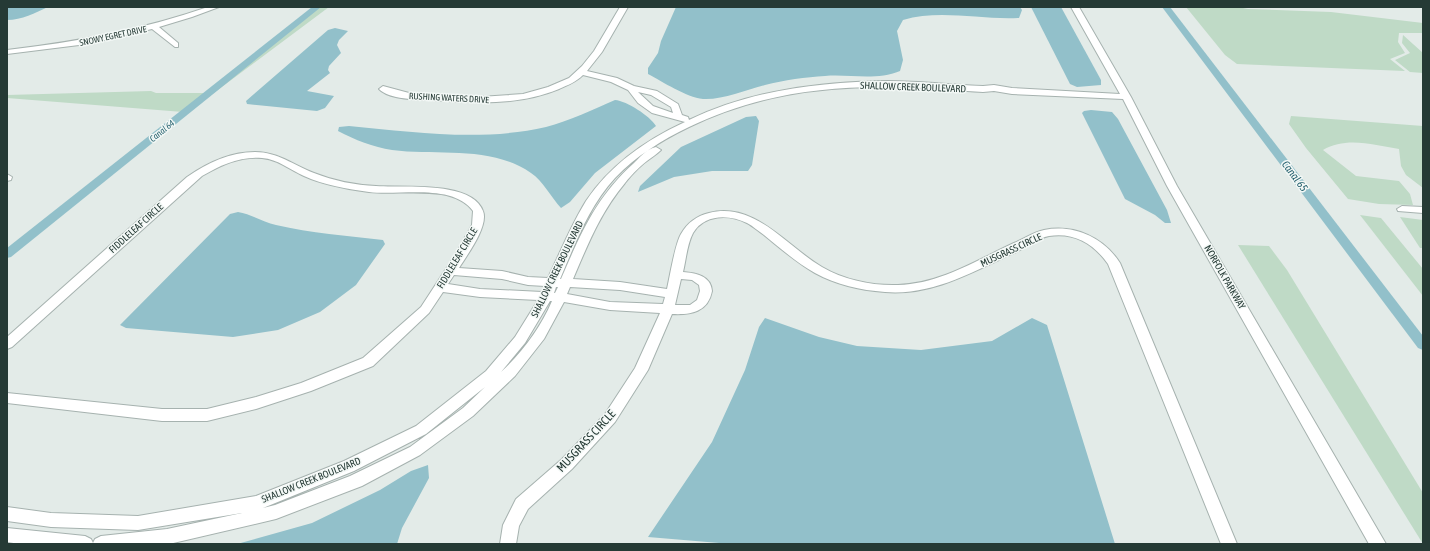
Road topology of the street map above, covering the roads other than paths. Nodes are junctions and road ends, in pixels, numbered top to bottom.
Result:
1 (215, 7) edge
2 (624, 7) edge
3 (1075, 7) edge
4 (154, 27) junction
5 (175, 45) dead end
6 (7, 52) edge
7 (581, 72) junction
8 (631, 88) junction
9 (383, 90) dead end
10 (665, 99) junction
11 (1128, 99) junction
12 (648, 106) junction
13 (678, 115) junction
14 (695, 124) junction
15 (1402, 209) dead end
16 (1423, 210) edge
17 (450, 271) junction
18 (676, 274) junction
19 (440, 287) junction
20 (556, 290) junction
21 (672, 294) junction
22 (668, 309) junction
23 (7, 344) edge
24 (7, 398) edge
25 (7, 514) edge
26 (7, 534) edge
27 (85, 544) edge
28 (101, 544) edge
29 (508, 544) edge
30 (1229, 544) edge
31 (1378, 544) edge

1 - 4 street, SNOWY EGRET DRIVE
2 - 7 street, RUSHING WATERS DRIVE
3 - 11 street, NORFOLK PARKWAY
4 - 5 street
4 - 6 street, SNOWY EGRET DRIVE
7 - 8 street
7 - 9 street, RUSHING WATERS DRIVE
8 - 10 street
8 - 12 street
10 - 12 street
10 - 13 street
11 - 14 street, SHALLOW CREEK BOULEVARD
11 - 31 street, NORFOLK PARKWAY
12 - 13 street
13 - 14 street
14 - 20 street, SHALLOW CREEK BOULEVARD
15 - 16 street
17 - 19 street, FIDDLELEAF CIRCLE
17 - 20 street
17 - 23 street, FIDDLELEAF CIRCLE
18 - 21 street, MUSGRASS CIRCLE
18 - 22 street
18 - 30 street, MUSGRASS CIRCLE
19 - 20 street
19 - 24 street, FIDDLELEAF CIRCLE
20 - 21 street
20 - 22 street
20 - 25 street, SHALLOW CREEK BOULEVARD
20 - 28 street, SHALLOW CREEK BOULEVARD
21 - 22 street, MUSGRASS CIRCLE
22 - 29 street, MUSGRASS CIRCLE
26 - 27 street

